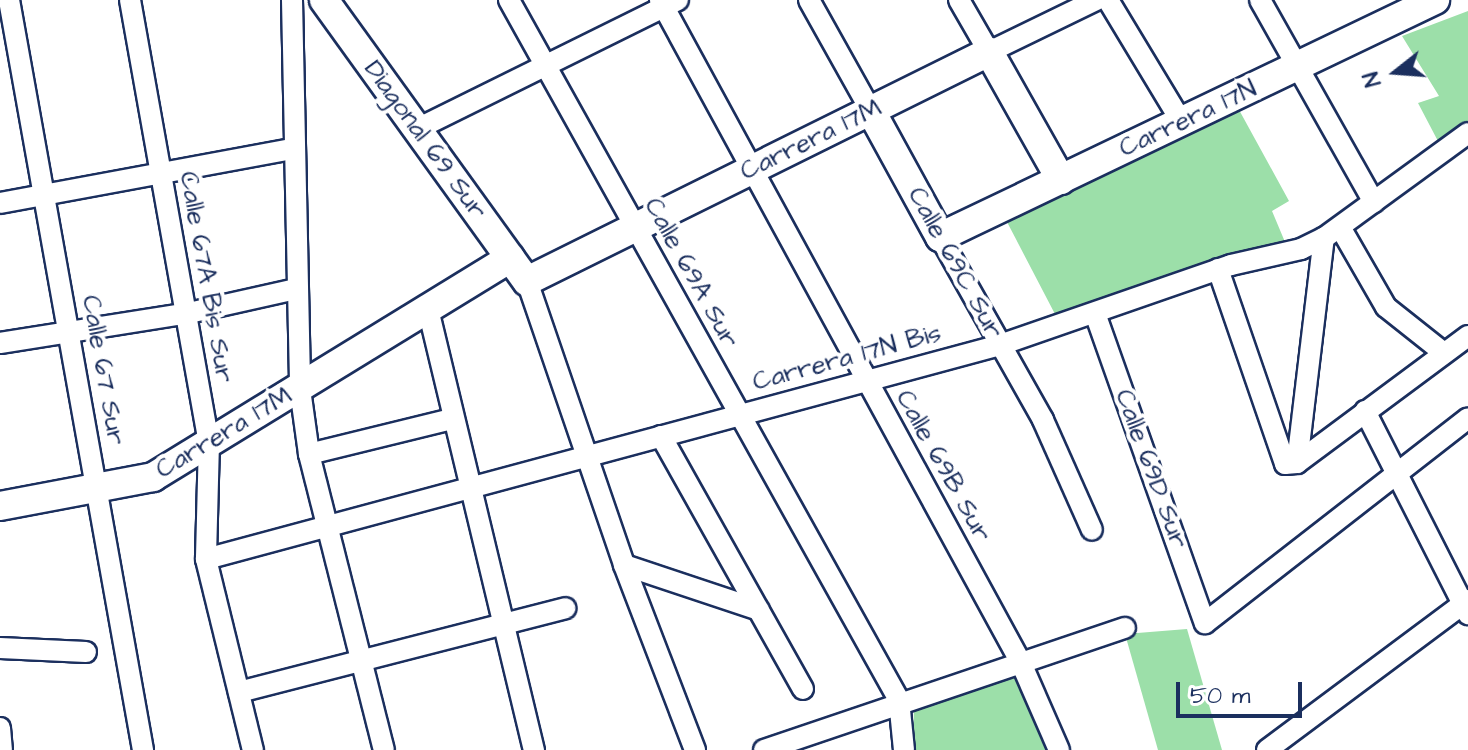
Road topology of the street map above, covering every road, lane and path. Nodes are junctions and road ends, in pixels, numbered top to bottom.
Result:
1 (9, 0) edge
2 (130, 0) edge
3 (292, 0) edge
4 (324, 0) edge
5 (509, 0) edge
6 (809, 0) edge
7 (959, 0) edge
8 (1096, 0) edge
9 (1108, 0) edge
10 (1260, 0) edge
11 (1435, 0) edge
12 (667, 2) edge
13 (989, 52) junction
14 (545, 65) junction
15 (1297, 67) junction
16 (871, 111) junction
17 (1181, 121) junction
18 (417, 129) junction
19 (1468, 133) edge
20 (292, 149) junction
21 (752, 169) junction
22 (163, 173) junction
23 (1061, 180) junction
24 (45, 195) junction
25 (1374, 202) junction
26 (0, 203) edge
27 (636, 227) junction
28 (1332, 233) junction
29 (940, 237) junction
30 (519, 269) junction
31 (1218, 269) junction
32 (296, 289) junction
33 (428, 309) junction
34 (184, 314) junction
35 (1096, 316) junction
36 (71, 332) junction
37 (1468, 336) edge
38 (0, 343) edge
39 (1000, 345) junction
40 (1444, 353) junction
41 (867, 379) junction
42 (300, 389) junction
43 (1365, 411) junction
44 (739, 414) junction
45 (1468, 418) edge
46 (452, 419) junction
47 (661, 436) junction
48 (209, 442) junction
49 (309, 454) junction
50 (588, 456) junction
51 (1289, 461) junction
52 (1397, 469) junction
53 (96, 490) junction
54 (468, 492) junction
55 (0, 506) edge
56 (328, 527) junction
57 (1092, 530) dead end
58 (206, 559) junction
59 (624, 565) junction
60 (1466, 606) edge
61 (565, 608) dead end
62 (759, 610) junction
63 (503, 622) junction
64 (1125, 628) dead end
65 (0, 648) edge
66 (86, 652) dead end
67 (361, 659) junction
68 (1021, 663) junction
69 (803, 689) dead end
70 (239, 692) junction
71 (899, 700) junction
72 (0, 728) edge
73 (904, 747) edge
74 (2, 750) edge
75 (143, 750) edge
76 (253, 750) edge
77 (384, 750) edge
78 (534, 750) edge
79 (695, 750) edge
80 (764, 750) edge
81 (1059, 750) edge
82 (1267, 750) edge

1 - 24 street, Calle 67 Sur
2 - 22 street, Calle 67A Bis Sur
3 - 20 street
4 - 18 street, Diagonal 69 Sur
5 - 14 street, Calle 69A Sur
6 - 16 street, Calle 69C Sur
7 - 13 street
8 - 13 street, Carrera 17M
9 - 17 street
10 - 15 street
11 - 15 street, Carrera 17N
12 - 14 street
12 - 21 street, Calle 69B Sur
13 - 16 street, Carrera 17M
13 - 23 street
14 - 18 street
14 - 27 street, Calle 69A Sur
15 - 17 street, Carrera 17N
15 - 25 street
16 - 21 street, Carrera 17M
16 - 29 street, Calle 69C Sur
17 - 23 street, Carrera 17N
18 - 30 street, Diagonal 69 Sur
19 - 25 street, Carrera 17N Bis
20 - 22 street
20 - 32 street
21 - 27 street, Carrera 17M
21 - 41 street, Calle 69B Sur
22 - 24 street
22 - 34 street, Calle 67A Bis Sur
23 - 29 street, Carrera 17N
24 - 26 street
24 - 36 street, Calle 67 Sur
25 - 28 street, Carrera 17N Bis
27 - 30 street, Carrera 17M
27 - 44 street, Calle 69A Sur
28 - 31 street, Carrera 17N Bis
28 - 40 street
28 - 51 street
29 - 39 street, Calle 69C Sur
30 - 33 street, Carrera 17M
30 - 50 street
31 - 35 street, Carrera 17N Bis
31 - 51 street
32 - 34 street
32 - 42 street
33 - 42 street, Carrera 17M
33 - 46 street
34 - 36 street
34 - 48 street, Calle 67A Bis Sur
35 - 39 street, Carrera 17N Bis
35 - 52 street, Calle 69D Sur
36 - 38 street
36 - 53 street, Calle 67 Sur
37 - 40 street
39 - 41 street, Carrera 17N Bis
39 - 57 street, Calle 69C Sur
40 - 43 street
41 - 44 street, Carrera 17N Bis
41 - 68 street, Calle 69B Sur
42 - 48 street, Carrera 17M
42 - 49 street
43 - 51 street
43 - 52 street
44 - 47 street, Carrera 17N Bis
44 - 71 street, Calle 69A Sur
45 - 52 street
46 - 49 street
46 - 54 street
47 - 50 street, Carrera 17N Bis
47 - 62 street
48 - 53 street, Carrera 17M
48 - 58 street, Calle 67A Bis Sur
49 - 56 street
50 - 54 street, Carrera 17N Bis
50 - 59 street
52 - 60 street
53 - 55 street, Carrera 17M
53 - 75 street, Calle 67 Sur
54 - 56 street, Carrera 17N Bis
54 - 63 street
56 - 58 street, Carrera 17N Bis
56 - 67 street
58 - 70 street, Calle 67A Bis Sur
59 - 62 street
59 - 79 street
60 - 82 street
61 - 63 street
62 - 69 street
63 - 67 street
63 - 78 street
64 - 68 street
65 - 66 street
67 - 70 street
67 - 77 street
68 - 71 street
68 - 81 street, Calle 69B Sur
70 - 76 street, Calle 67A Bis Sur
71 - 73 street, Calle 69A Sur
71 - 80 street
72 - 74 street

